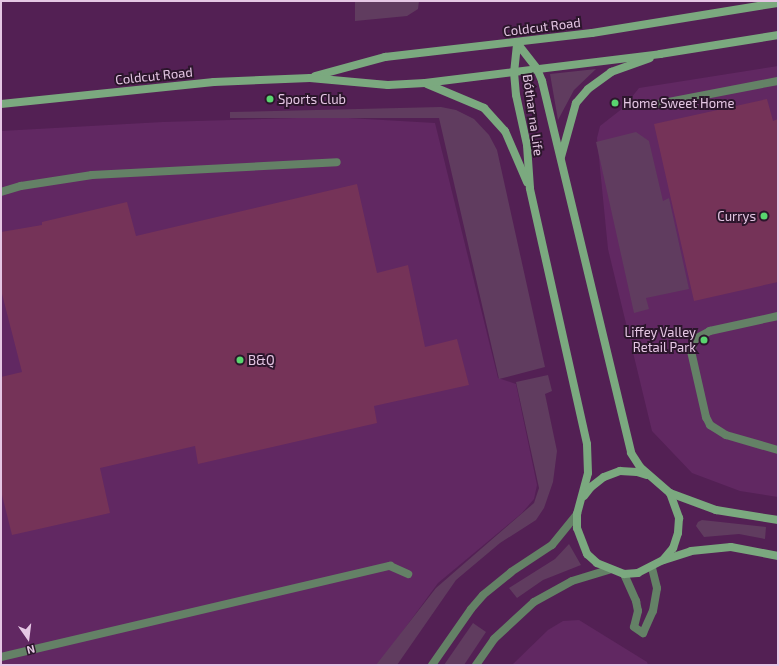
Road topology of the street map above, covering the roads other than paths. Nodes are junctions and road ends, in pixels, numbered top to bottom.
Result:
1 (778, 3) edge
2 (778, 35) edge
3 (517, 43) junction
4 (660, 54) junction
5 (537, 69) junction
6 (514, 73) junction
7 (310, 78) junction
8 (778, 81) edge
9 (425, 83) junction
10 (1, 104) edge
11 (653, 105) dead end
12 (561, 158) junction
13 (337, 162) dead end
14 (530, 188) junction
15 (1, 192) edge
16 (777, 317) edge
17 (778, 450) edge
18 (652, 477) junction
19 (670, 492) junction
20 (582, 500) junction
21 (577, 514) junction
22 (778, 520) edge
23 (778, 556) edge
24 (663, 560) junction
25 (652, 568) junction
26 (610, 570) junction
27 (408, 574) dead end
28 (624, 574) junction
29 (1, 657) edge
30 (432, 665) edge
31 (476, 665) edge

1 - 3 street, Coldcut Road
2 - 4 street, Coldcut Road
3 - 5 street, Bóthar na Life
3 - 6 street, Bóthar na Life
3 - 7 street, Coldcut Road
4 - 5 street, Coldcut Road
4 - 12 street
5 - 6 street, Coldcut Road
5 - 12 street, Bóthar na Life
6 - 9 street, Coldcut Road
6 - 14 street, Bóthar na Life
7 - 9 street, Coldcut Road
7 - 10 street, Coldcut Road
8 - 11 street
9 - 14 street
12 - 18 street, Bóthar na Life
13 - 15 street
14 - 20 street, Bóthar na Life
16 - 17 street
18 - 19 street, Bóthar na Life
18 - 20 street, Bóthar na Life
19 - 22 street, Bóthar na Life
19 - 24 street, Bóthar na Life
20 - 21 street, Bóthar na Life
21 - 26 street, Bóthar na Life
21 - 30 street
23 - 24 street, Bóthar na Life
24 - 25 street, Bóthar na Life
25 - 28 street, Bóthar na Life
25 - 28 street
26 - 28 street, Bóthar na Life
26 - 31 street
27 - 29 street

